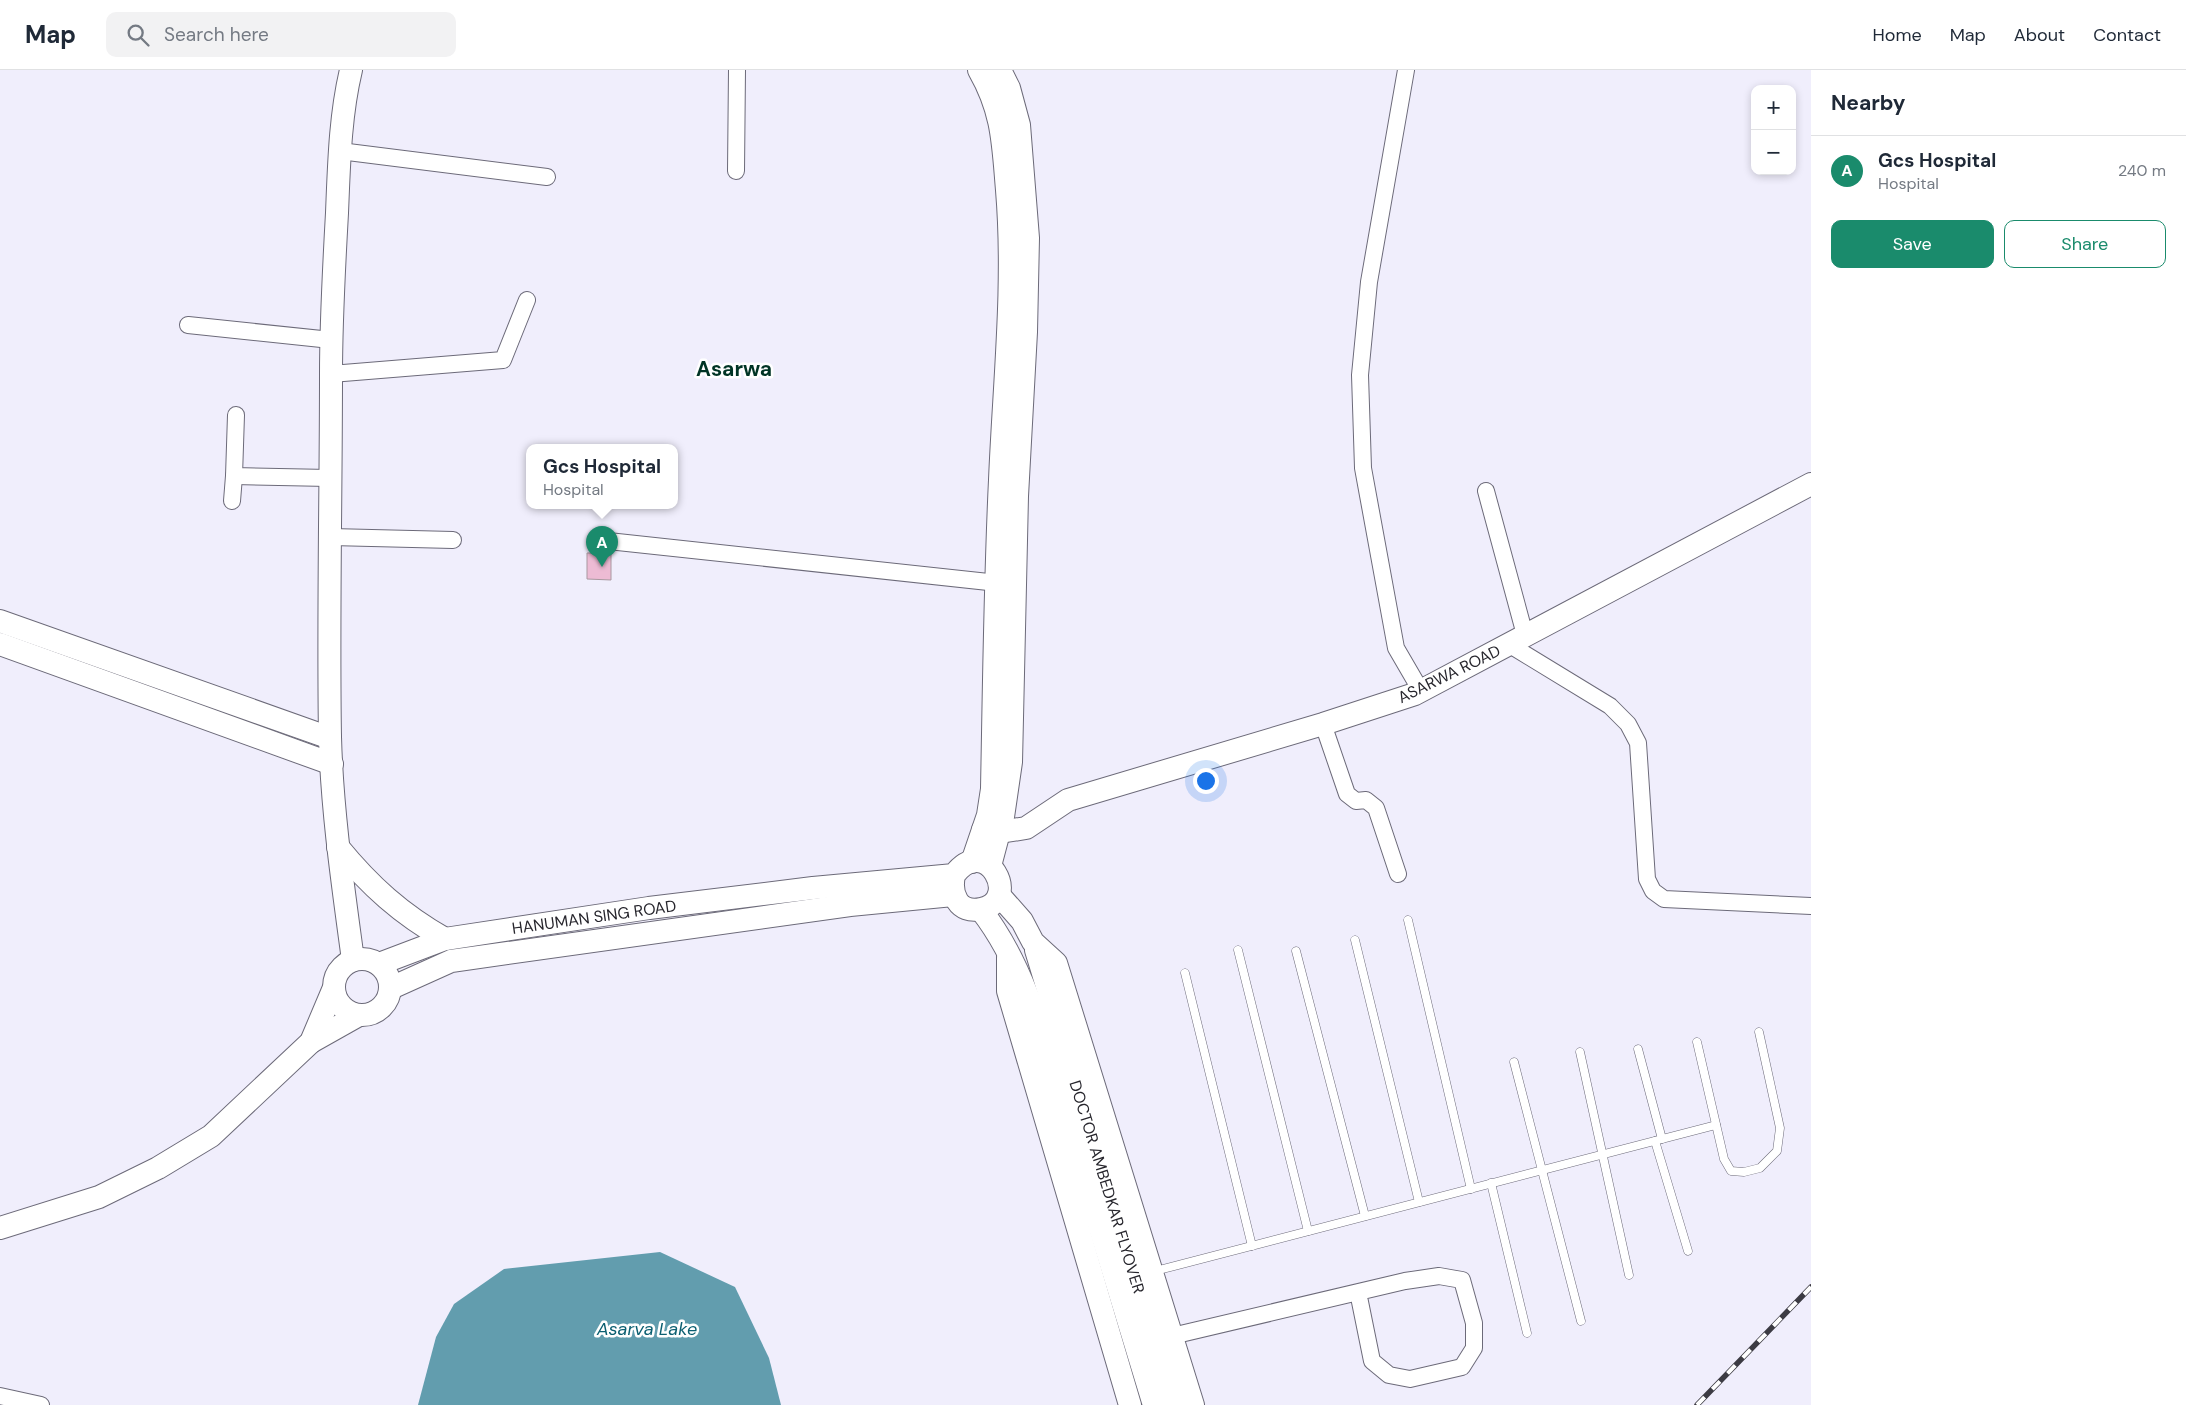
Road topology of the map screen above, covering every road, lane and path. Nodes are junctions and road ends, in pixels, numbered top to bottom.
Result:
1 (351, 70) edge
2 (737, 70) edge
3 (980, 70) edge
4 (1000, 70) edge
5 (1406, 70) edge
6 (340, 152) junction
7 (736, 172) dead end
8 (547, 176) dead end
9 (1019, 262) junction
10 (527, 300) dead end
11 (188, 325) dead end
12 (331, 340) junction
13 (331, 374) junction
14 (236, 415) dead end
15 (234, 476) junction
16 (329, 478) junction
17 (1811, 484) edge
18 (1486, 491) dead end
19 (232, 501) dead end
20 (331, 537) junction
21 (453, 540) dead end
22 (599, 540) dead end
23 (1005, 584) junction
24 (0, 620) edge
25 (1518, 640) junction
26 (0, 644) edge
27 (1422, 691) junction
28 (1323, 724) junction
29 (330, 738) junction
30 (332, 764) junction
31 (994, 824) junction
32 (338, 847) junction
33 (981, 864) junction
34 (1398, 874) dead end
35 (953, 885) junction
36 (999, 895) junction
37 (702, 901) junction
38 (1811, 906) edge
39 (981, 910) junction
40 (1408, 920) dead end
41 (705, 925) junction
42 (445, 939) junction
43 (1355, 940) dead end
44 (1033, 942) junction
45 (1238, 950) dead end
46 (1008, 952) junction
47 (1296, 952) dead end
48 (353, 960) junction
49 (380, 964) junction
50 (1185, 973) dead end
51 (391, 988) junction
52 (333, 990) junction
53 (359, 1015) junction
54 (1759, 1032) dead end
55 (312, 1042) junction
56 (1697, 1042) dead end
57 (1638, 1048) dead end
58 (1580, 1052) dead end
59 (1514, 1062) dead end
60 (1716, 1125) junction
61 (1658, 1140) junction
62 (1603, 1154) junction
63 (1542, 1170) junction
64 (1491, 1183) junction
65 (1471, 1188) junction
66 (1419, 1202) junction
67 (1365, 1216) junction
68 (0, 1228) edge
69 (1308, 1231) junction
70 (1252, 1246) junction
71 (1688, 1251) dead end
72 (1152, 1272) junction
73 (1629, 1275) dead end
74 (1358, 1292) junction
75 (1581, 1321) dead end
76 (1527, 1333) dead end
77 (1172, 1336) junction
78 (0, 1396) edge
79 (41, 1405) edge
80 (1130, 1405) edge
81 (1154, 1405) edge
82 (1174, 1405) edge
83 (1193, 1405) edge

1 - 6 street
2 - 7 street
3 - 9 street
4 - 9 street
5 - 27 street
6 - 8 street
6 - 12 street
9 - 23 street
10 - 13 street
11 - 12 street
12 - 13 street
13 - 16 street
14 - 15 street
15 - 16 street
15 - 19 street
16 - 20 street
17 - 25 street, ASARWA ROAD
18 - 25 street
20 - 21 street
20 - 29 street
22 - 23 street
23 - 31 street
24 - 29 street
25 - 27 street, ASARWA ROAD
25 - 38 street
26 - 30 street
27 - 28 street, ASARWA ROAD
28 - 31 street, ASARWA ROAD
28 - 34 street
29 - 30 street
30 - 32 street
31 - 33 street
32 - 42 street
32 - 48 street
33 - 35 street
33 - 36 street
35 - 37 street, HANUMAN SING ROAD
35 - 39 street
35 - 41 street
36 - 39 street
36 - 44 street
37 - 41 street
37 - 42 street, HANUMAN SING ROAD
39 - 46 street, DOCTOR AMBEDKAR FLYOVER
40 - 65 lane
41 - 51 street
42 - 49 street, HANUMAN SING ROAD
43 - 66 lane
44 - 72 street
44 - 82 street, DOCTOR AMBEDKAR FLYOVER
45 - 69 lane
46 - 80 street
46 - 81 street, DOCTOR AMBEDKAR FLYOVER
47 - 67 lane
48 - 49 street
48 - 52 street
49 - 51 street
50 - 70 lane
51 - 53 street
52 - 53 street
52 - 55 street
53 - 55 street
54 - 60 lane
55 - 68 street
56 - 60 lane
57 - 61 lane
58 - 62 lane
59 - 63 lane
60 - 61 lane
61 - 62 lane
61 - 71 lane
62 - 63 lane
62 - 73 lane
63 - 64 lane
63 - 75 lane
64 - 65 lane
64 - 76 lane
65 - 66 lane
66 - 67 lane
67 - 69 lane
69 - 70 lane
70 - 72 lane
72 - 77 street
74 - 74 street
74 - 77 street
77 - 83 street
78 - 79 street

